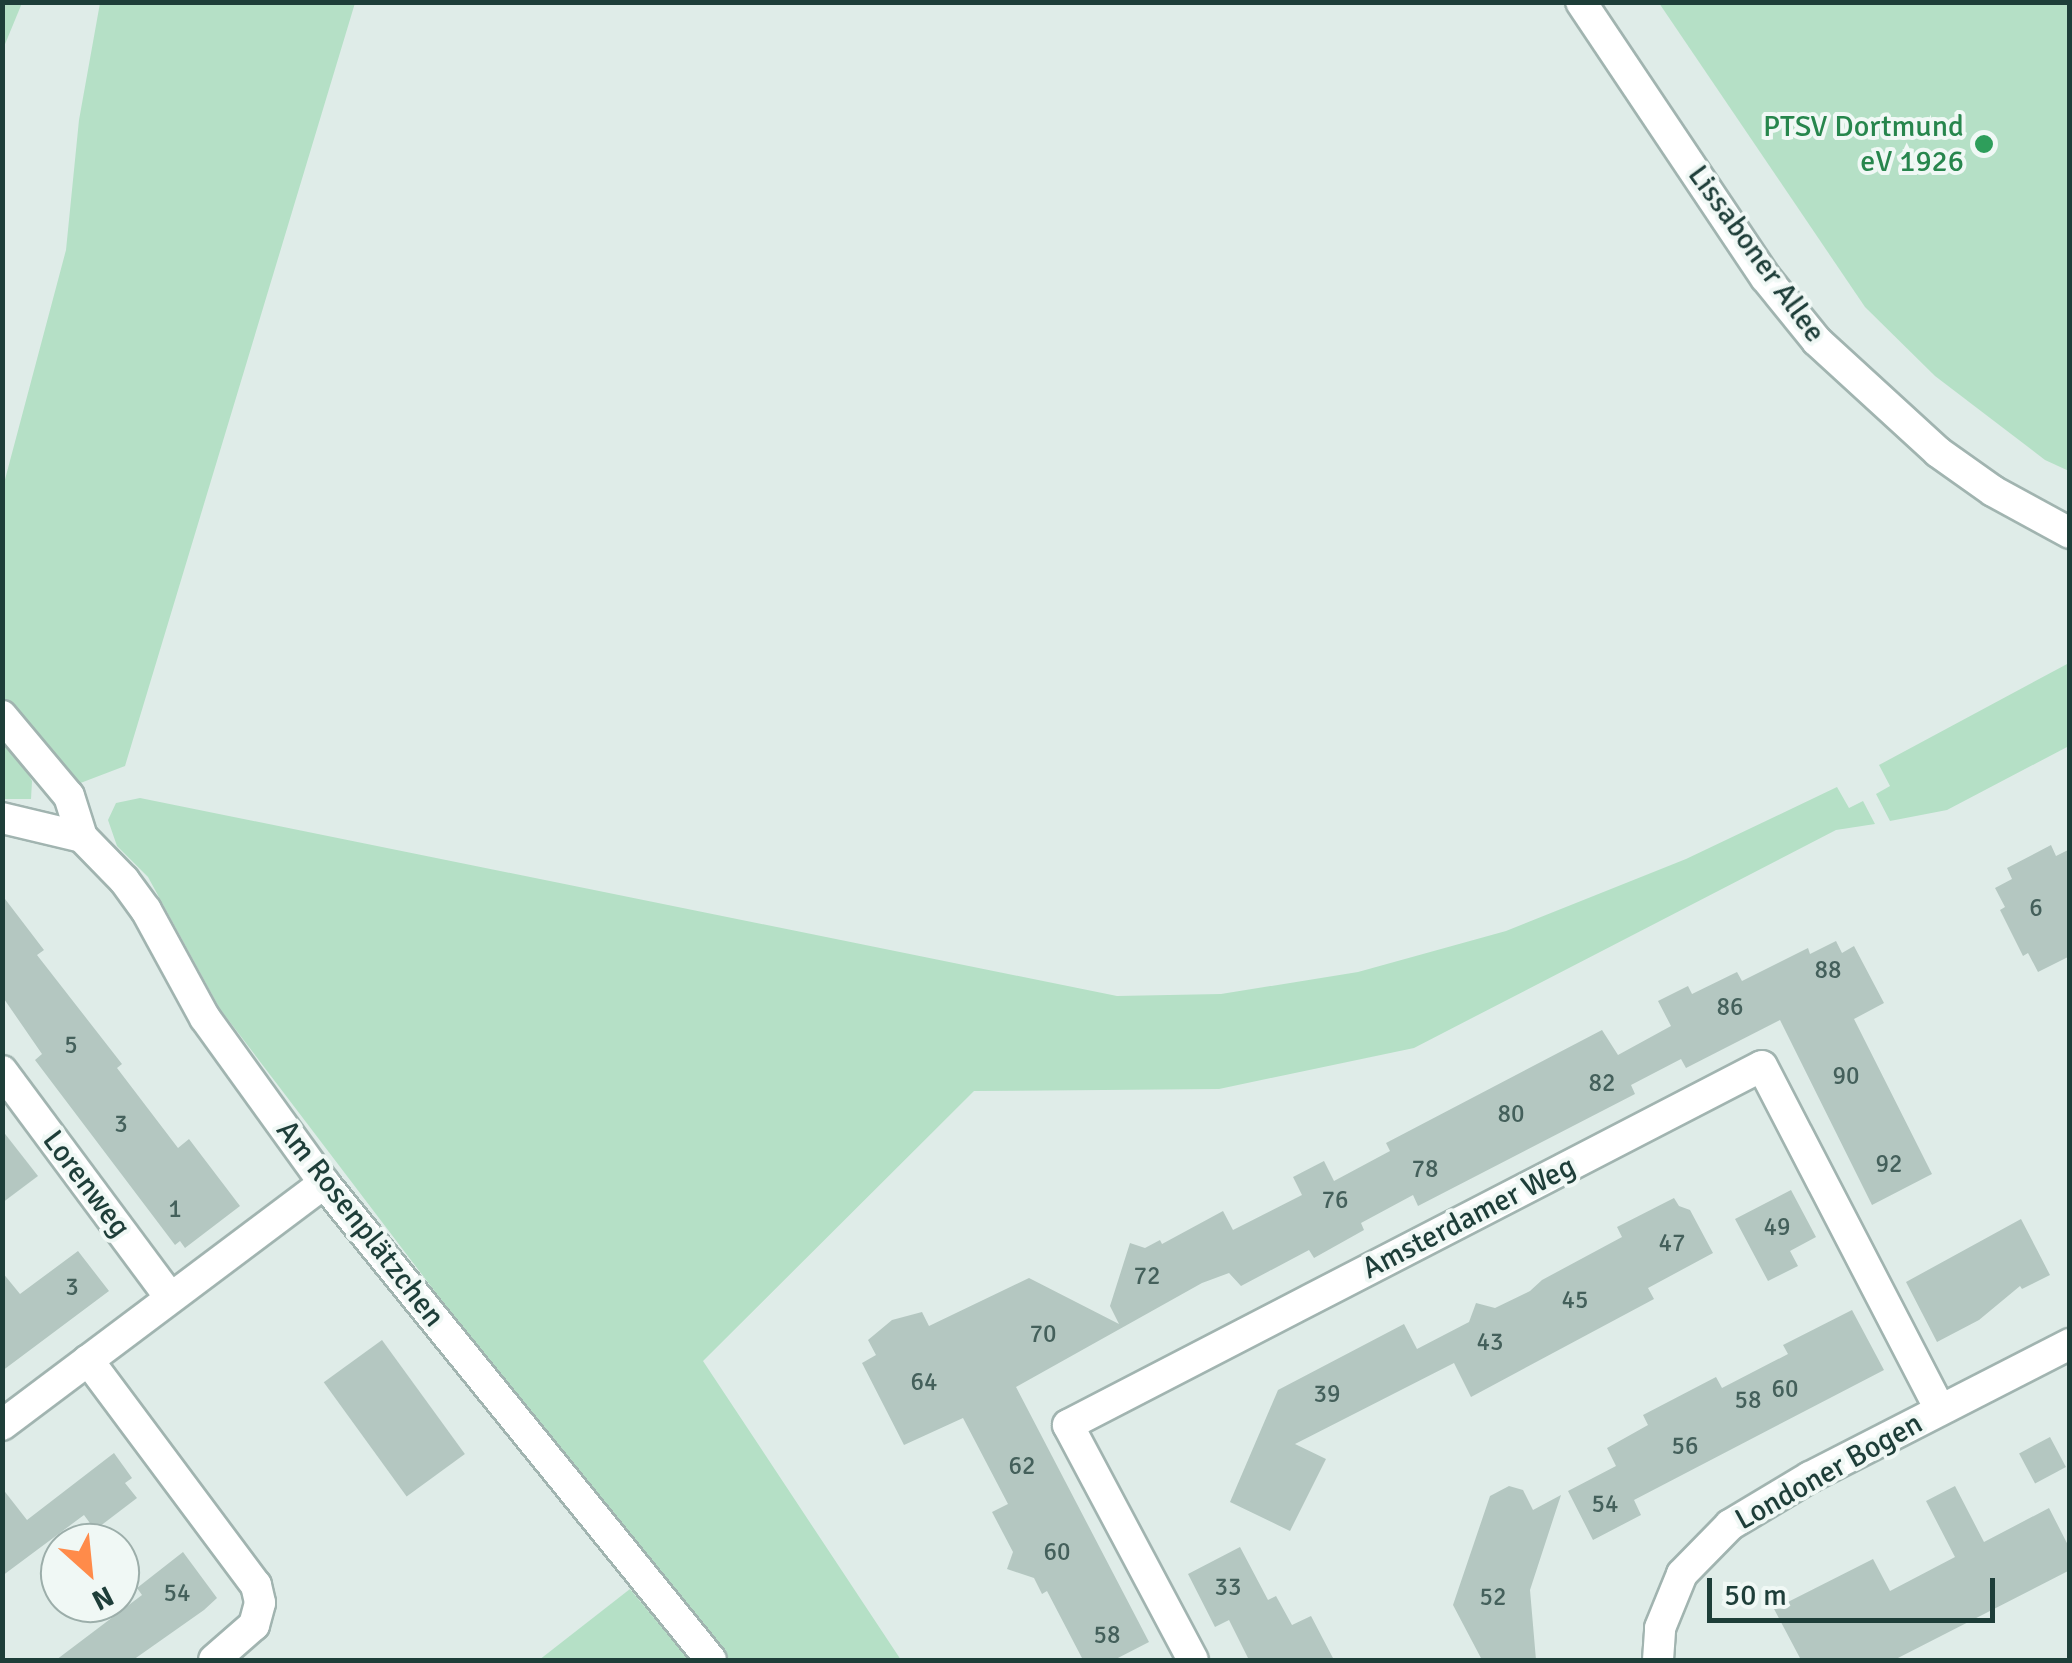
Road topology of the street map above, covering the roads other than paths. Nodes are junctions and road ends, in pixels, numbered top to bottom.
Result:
1 (1582, 2) edge
2 (2070, 533) edge
3 (2, 716) edge
4 (2, 818) edge
5 (82, 838) junction
6 (2, 1071) edge
7 (324, 1183) junction
8 (170, 1296) junction
9 (2070, 1344) edge
10 (88, 1360) junction
11 (1940, 1410) junction
12 (2, 1424) edge
13 (214, 1660) edge
14 (712, 1660) edge
15 (1194, 1660) edge
16 (1658, 1660) edge

1 - 2 street, Lissaboner Allee
3 - 5 street
4 - 5 street, Am Rosenplätzchen
5 - 7 street, Am Rosenplätzchen
6 - 8 street, Lorenweg
7 - 8 street
7 - 14 street, Am Rosenplätzchen
8 - 10 street
9 - 11 street, Londoner Bogen
10 - 12 street
10 - 13 street
11 - 15 street, Amsterdamer Weg
11 - 16 street, Londoner Bogen

